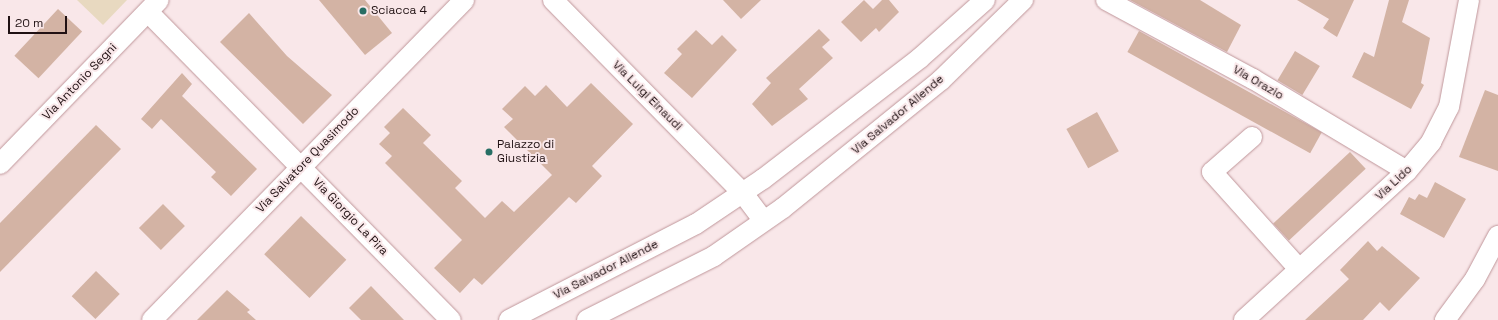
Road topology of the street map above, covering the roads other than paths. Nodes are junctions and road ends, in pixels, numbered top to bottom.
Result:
1 (464, 0) edge
2 (553, 0) edge
3 (985, 0) edge
4 (1023, 0) edge
5 (1106, 0) edge
6 (1469, 0) edge
7 (154, 6) edge
8 (1252, 137) dead end
9 (0, 164) edge
10 (301, 167) junction
11 (1407, 171) junction
12 (742, 192) junction
13 (764, 221) junction
14 (1498, 236) edge
15 (1299, 269) junction
16 (152, 320) edge
17 (451, 320) edge
18 (509, 320) edge
19 (587, 320) edge
20 (1244, 320) edge
21 (1445, 320) edge

1 - 10 street, Via Salvatore Quasimodo
2 - 12 street, Via Luigi Einaudi
3 - 12 street, Via Salvador Allende
4 - 13 street, Via Salvador Allende
5 - 11 street, Via Orazio
6 - 11 street, Via Lido
7 - 9 street, Via Antonio Segni
7 - 10 street, Via Giorgio La Pira
8 - 15 street
10 - 16 street, Via Salvatore Quasimodo
10 - 17 street, Via Giorgio La Pira
11 - 15 street, Via Lido
12 - 13 street
12 - 18 street, Via Salvador Allende
13 - 19 street, Via Salvador Allende
14 - 21 street
15 - 20 street, Via Lido

